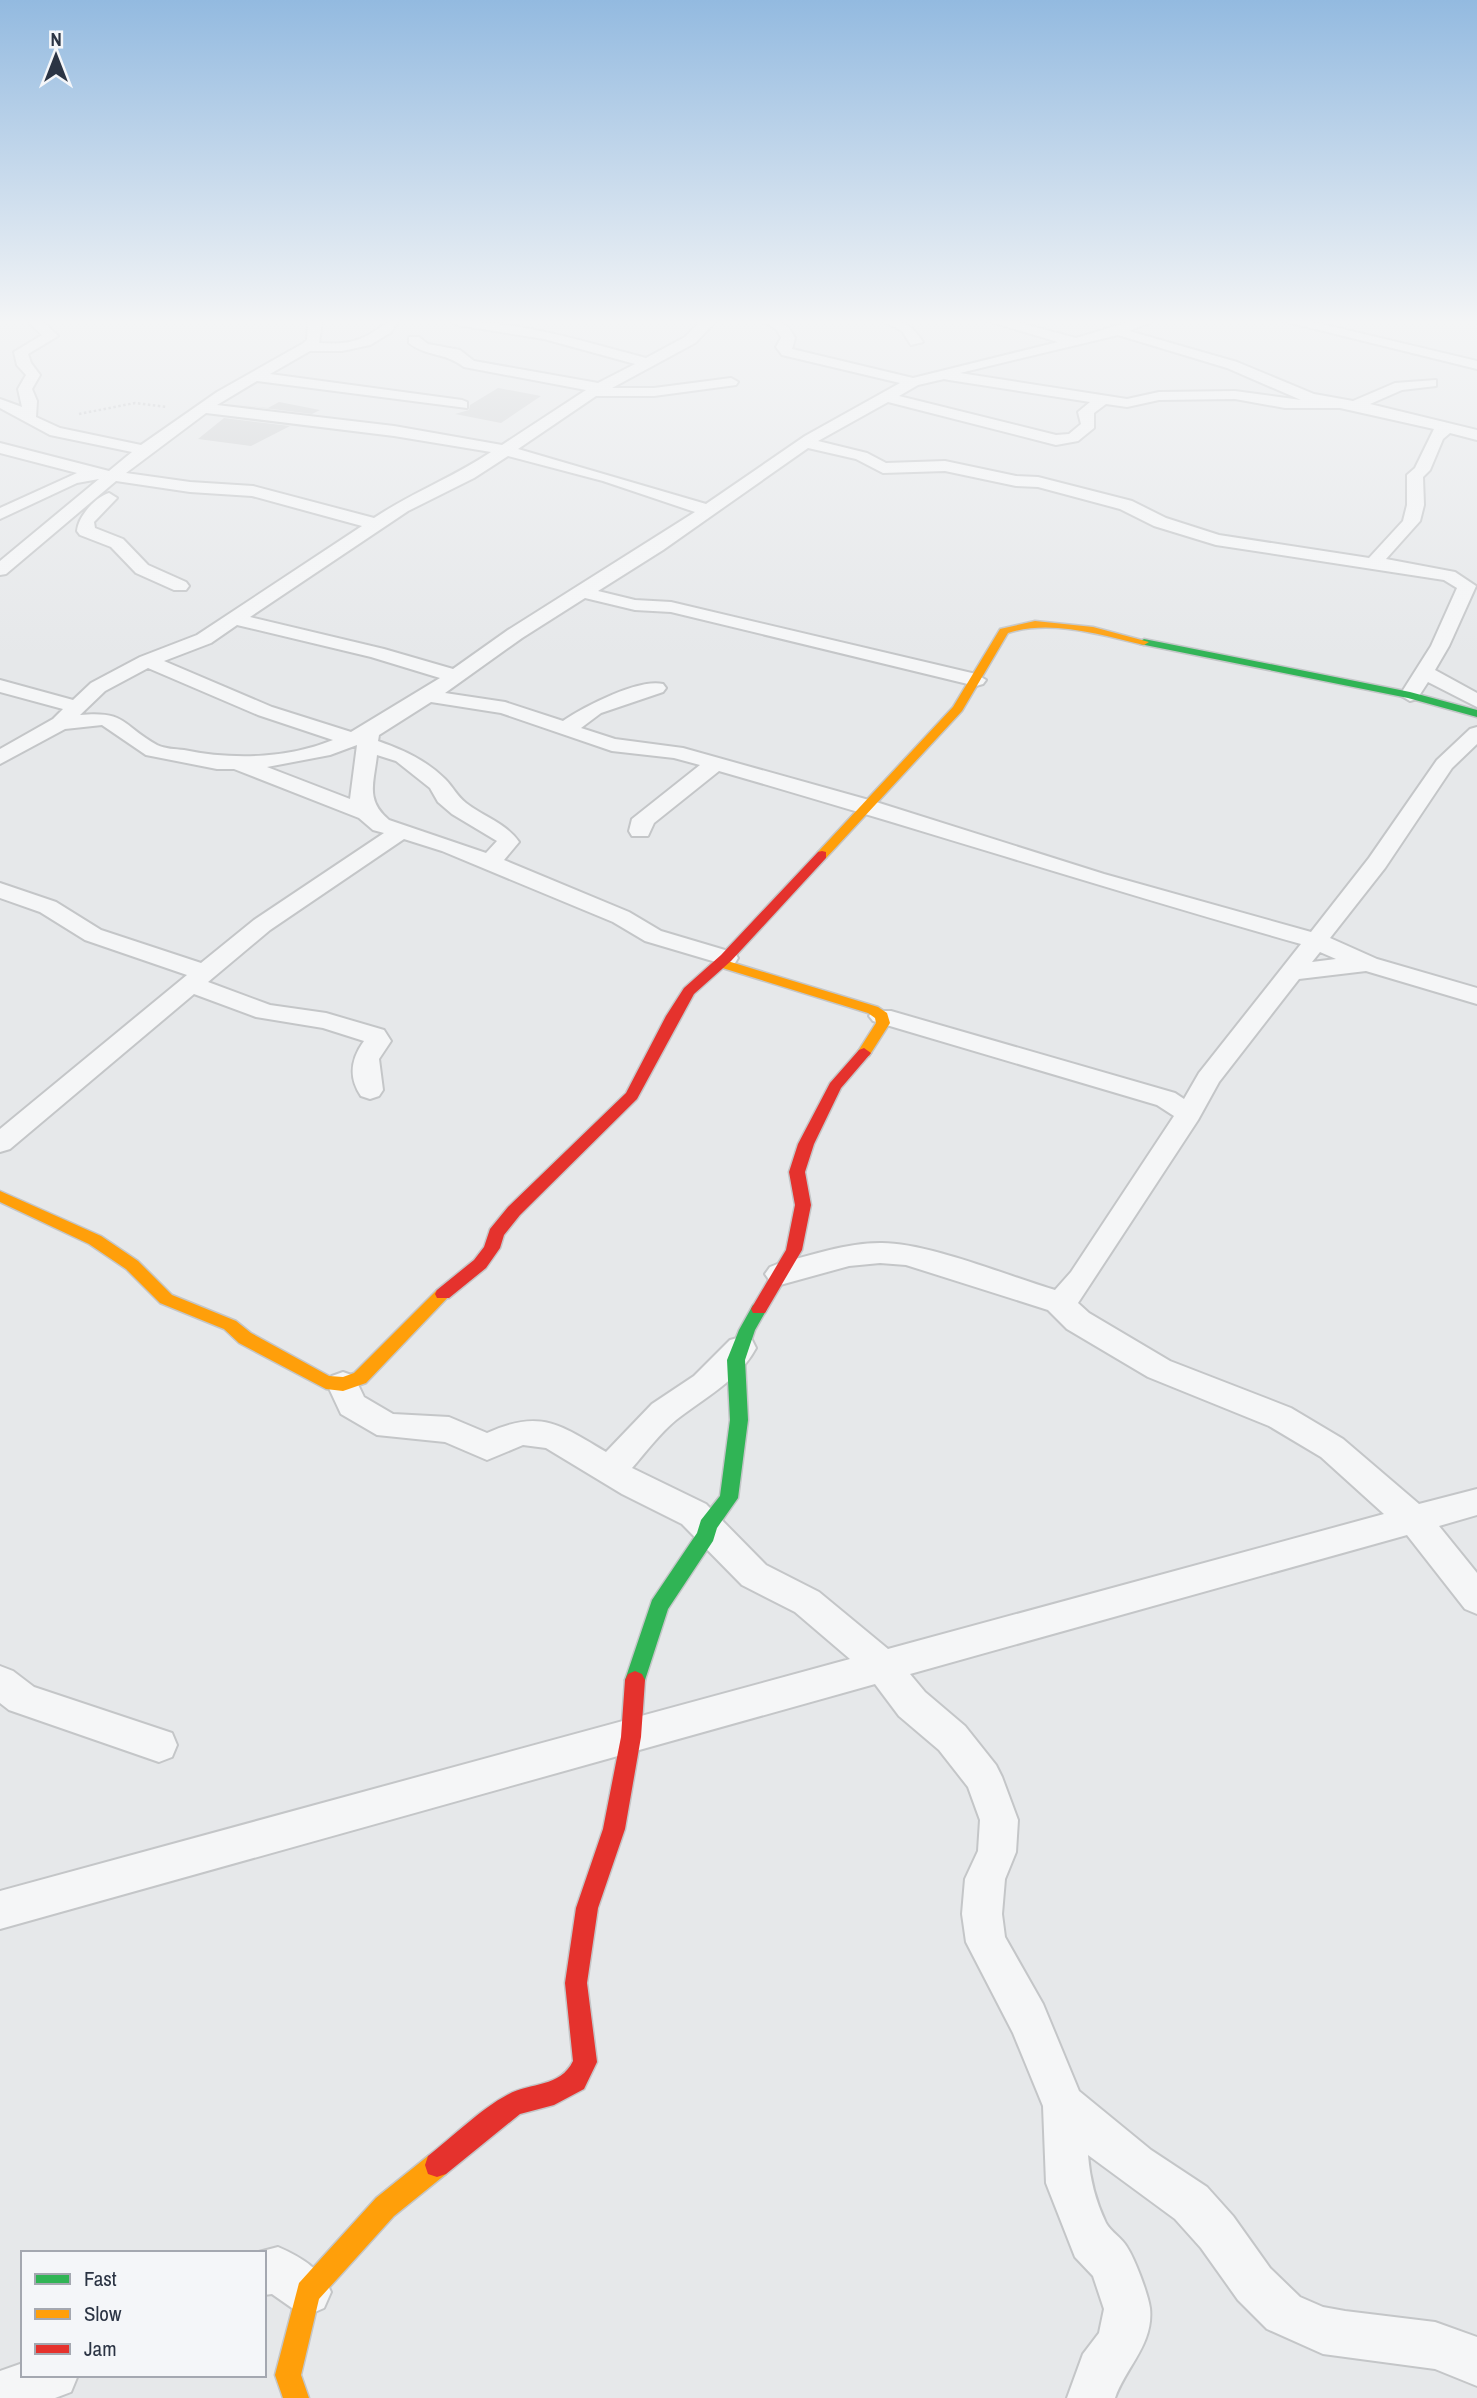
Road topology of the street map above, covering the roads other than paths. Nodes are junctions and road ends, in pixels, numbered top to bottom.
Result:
1 (60, 433) edge
2 (168, 433) edge
3 (404, 433) edge
4 (533, 433) edge
5 (824, 433) edge
6 (1028, 433) edge
7 (1079, 433) edge
8 (1443, 433) edge
9 (806, 443) junction
10 (120, 445) junction
11 (0, 448) edge
12 (144, 450) junction
13 (506, 451) junction
14 (93, 474) junction
15 (120, 477) junction
16 (707, 510) junction
17 (0, 514) edge
18 (375, 524) junction
19 (1375, 562) junction
20 (1477, 568) edge
21 (0, 570) edge
22 (1448, 576) junction
23 (180, 586) dead end
24 (581, 592) junction
25 (235, 619) junction
26 (147, 661) junction
27 (1426, 673) junction
28 (457, 677) junction
29 (976, 681) junction
30 (0, 686) edge
31 (656, 688) dead end
32 (1410, 695) junction
33 (428, 696) junction
34 (1477, 701) edge
35 (78, 707) junction
36 (1477, 714) edge
37 (60, 723) junction
38 (566, 729) junction
39 (1477, 733) edge
40 (362, 738) junction
41 (0, 758) edge
42 (233, 762) junction
43 (714, 765) junction
44 (868, 807) junction
45 (367, 813) junction
46 (640, 831) dead end
47 (400, 832) junction
48 (490, 863) junction
49 (0, 890) edge
50 (1314, 940) junction
51 (716, 962) junction
52 (1368, 964) junction
53 (1288, 974) junction
54 (197, 979) junction
55 (1477, 996) edge
56 (882, 1016) junction
57 (1202, 1089) junction
58 (370, 1090) dead end
59 (1166, 1099) junction
60 (1189, 1114) junction
61 (0, 1143) edge
62 (0, 1196) edge
63 (779, 1274) junction
64 (1058, 1302) junction
65 (741, 1348) junction
66 (343, 1384) junction
67 (607, 1468) junction
68 (1477, 1503) edge
69 (1414, 1520) junction
70 (708, 1528) junction
71 (1477, 1599) edge
72 (883, 1667) junction
73 (0, 1682) edge
74 (631, 1737) junction
75 (159, 1745) dead end
76 (0, 1910) edge
77 (1064, 2106) junction
78 (266, 2272) edge
79 (308, 2292) junction
80 (1477, 2362) edge
81 (49, 2377) edge
82 (0, 2395) edge
83 (296, 2398) edge
84 (1091, 2398) edge

1 - 10 street
2 - 12 street
3 - 13 street
4 - 13 street
5 - 9 street
6 - 7 street
8 - 19 street
9 - 16 street
9 - 19 street
10 - 12 street
10 - 14 street
11 - 14 street
12 - 15 street
13 - 16 street
13 - 18 street
14 - 15 street
14 - 17 street
15 - 18 street
15 - 21 street
15 - 23 street
16 - 24 street
18 - 25 street
19 - 22 street
20 - 22 street
22 - 27 street
24 - 28 street
24 - 29 street
25 - 26 street
25 - 28 street
26 - 35 street
26 - 40 street
27 - 32 street
27 - 34 street
28 - 33 street
29 - 32 street
29 - 44 street
30 - 35 street
31 - 38 street
32 - 36 street
33 - 38 street
33 - 40 street
35 - 37 street
37 - 41 street
37 - 42 street
38 - 43 street
39 - 50 street
40 - 42 street
40 - 45 street
40 - 48 street
42 - 45 street
43 - 44 street
43 - 46 street
44 - 50 street
44 - 51 street
45 - 47 street
47 - 48 street
47 - 54 street
48 - 51 street
49 - 54 street
50 - 52 street
50 - 53 street
51 - 56 street
51 - 66 street
52 - 53 street
52 - 55 street
53 - 57 street
54 - 58 street
54 - 61 street
56 - 59 street
56 - 63 street
57 - 59 street
57 - 60 street
59 - 60 street
60 - 64 street
62 - 66 street
63 - 64 street
63 - 65 street
64 - 69 street
65 - 67 street
65 - 70 street
66 - 67 street
67 - 70 street
68 - 69 street
69 - 71 street
69 - 72 street
70 - 72 street
70 - 74 street
72 - 74 street
72 - 77 street
73 - 75 street
74 - 76 street
74 - 79 street
77 - 80 street
77 - 84 street
78 - 79 street
79 - 83 street
81 - 82 street

